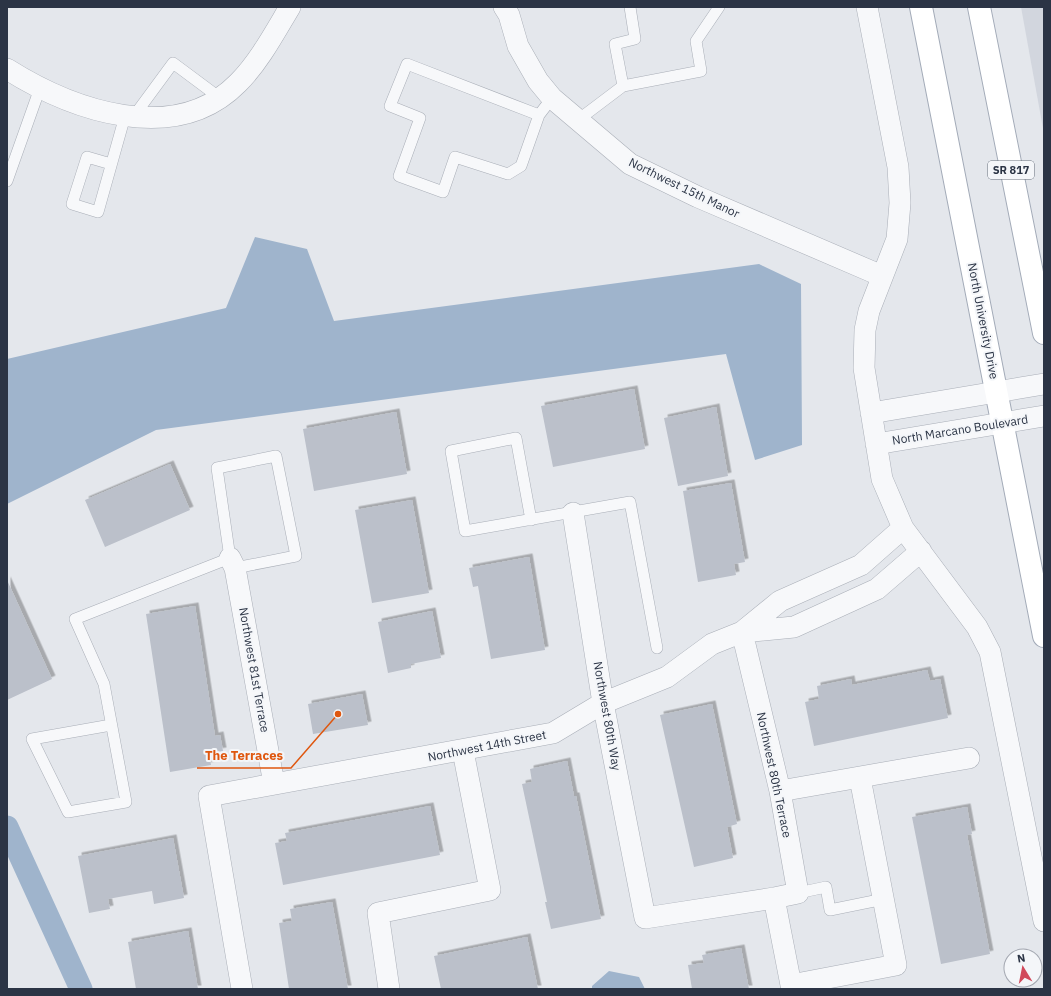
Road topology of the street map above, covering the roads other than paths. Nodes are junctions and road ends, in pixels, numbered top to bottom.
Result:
1 (290, 7) edge
2 (504, 7) edge
3 (630, 7) edge
4 (719, 7) edge
5 (867, 7) edge
6 (922, 7) edge
7 (979, 7) edge
8 (7, 69) edge
9 (623, 86) junction
10 (40, 88) junction
11 (220, 98) junction
12 (552, 98) junction
13 (539, 115) junction
14 (130, 116) junction
15 (578, 120) junction
16 (111, 164) junction
17 (7, 181) edge
18 (882, 276) junction
19 (1044, 334) edge
20 (1044, 384) edge
21 (996, 392) junction
22 (871, 413) junction
23 (1044, 416) edge
24 (1003, 423) junction
25 (876, 444) junction
26 (573, 512) junction
27 (531, 520) junction
28 (903, 528) junction
29 (921, 551) junction
30 (233, 563) junction
31 (742, 632) junction
32 (1044, 636) edge
33 (657, 648) dead end
34 (603, 703) junction
35 (111, 725) junction
36 (463, 751) junction
37 (969, 758) dead end
38 (860, 778) junction
39 (274, 784) junction
40 (780, 791) junction
41 (798, 893) junction
42 (774, 898) junction
43 (884, 899) junction
44 (1044, 921) edge
45 (242, 989) edge
46 (389, 989) edge

1 - 11 street
2 - 12 street, Northwest 15th Manor
3 - 9 lane
4 - 9 lane
5 - 18 street
6 - 21 main road, North University Drive
7 - 19 main road, SR 817
8 - 10 street
9 - 15 lane
10 - 14 street
10 - 17 lane
11 - 14 street
11 - 14 lane
12 - 13 lane
12 - 15 street, Northwest 15th Manor
13 - 13 lane
14 - 16 lane
15 - 18 street, Northwest 15th Manor
16 - 16 lane
18 - 22 street
20 - 21 street
21 - 22 street
21 - 24 main road, North University Drive
22 - 25 street
23 - 24 street, North Marcano Boulevard
24 - 25 street, North Marcano Boulevard
24 - 32 main road, North University Drive
25 - 28 street
26 - 27 lane
26 - 33 lane
26 - 34 street, Northwest 80th Way
27 - 27 lane
28 - 29 street
28 - 31 street, Northwest 14th Street
29 - 31 street, Northwest 14th Street
29 - 44 street
30 - 30 lane
30 - 35 lane
30 - 39 street, Northwest 81st Terrace
31 - 34 street, Northwest 14th Street
31 - 40 street, Northwest 80th Terrace
34 - 36 street, Northwest 14th Street
34 - 42 street, Northwest 80th Way
35 - 35 lane
36 - 39 street, Northwest 14th Street
36 - 46 street
37 - 38 street
38 - 40 street
38 - 43 street
39 - 45 street, Northwest 14th Street
40 - 41 street, Northwest 80th Terrace
41 - 42 street
41 - 43 lane
42 - 43 street

